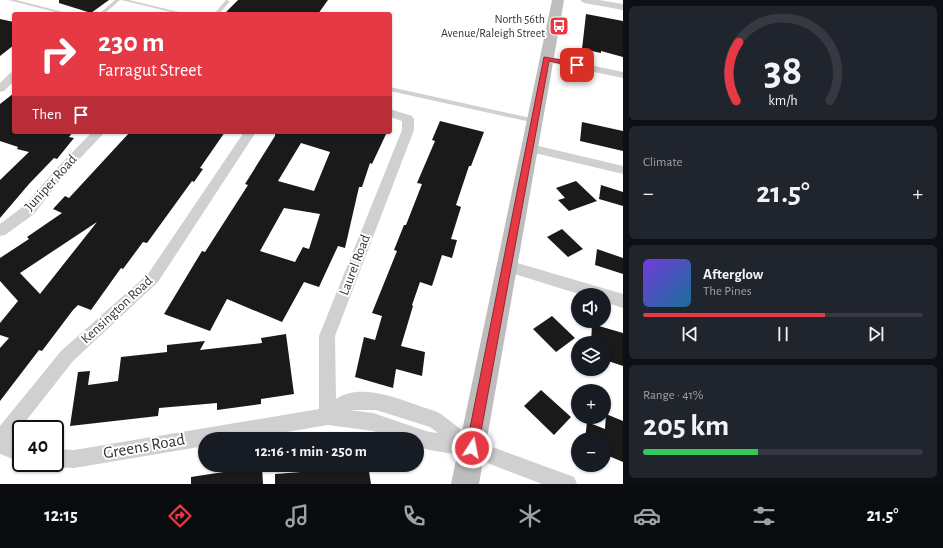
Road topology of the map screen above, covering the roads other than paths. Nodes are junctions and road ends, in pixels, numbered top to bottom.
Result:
1 (10, 0) edge
2 (118, 0) edge
3 (123, 0) edge
4 (558, 0) edge
5 (584, 0) edge
6 (228, 1) dead end
7 (623, 7) edge
8 (61, 12) edge
9 (103, 12) edge
10 (176, 12) edge
11 (218, 12) edge
12 (546, 59) junction
13 (623, 75) edge
14 (12, 77) edge
15 (0, 89) edge
16 (392, 89) edge
17 (392, 114) edge
18 (535, 121) junction
19 (97, 134) edge
20 (249, 134) edge
21 (530, 148) junction
22 (623, 170) edge
23 (0, 231) edge
24 (507, 266) junction
25 (581, 288) edge
26 (611, 297) edge
27 (623, 301) edge
28 (387, 404) junction
29 (328, 416) junction
30 (382, 425) junction
31 (0, 440) edge
32 (0, 445) edge
33 (472, 448) junction
34 (12, 450) edge
35 (64, 458) edge
36 (465, 484) edge
37 (566, 484) edge

1 - 8 lane
2 - 9 lane
3 - 10 lane
4 - 12 street
5 - 7 street
6 - 11 lane
12 - 13 street
12 - 18 street
14 - 15 street
16 - 18 lane
17 - 29 street, Laurel Road
18 - 21 street
19 - 23 street, Juniper Road
20 - 31 street, Kensington Road
21 - 22 street
21 - 24 street
24 - 25 street
24 - 33 street
26 - 27 street
28 - 29 street, Greens Road
28 - 30 street
28 - 33 street, Greens Road
29 - 30 street, Greens Road
29 - 35 street, Greens Road
30 - 33 street, Greens Road
32 - 34 street
33 - 36 street
33 - 37 street

